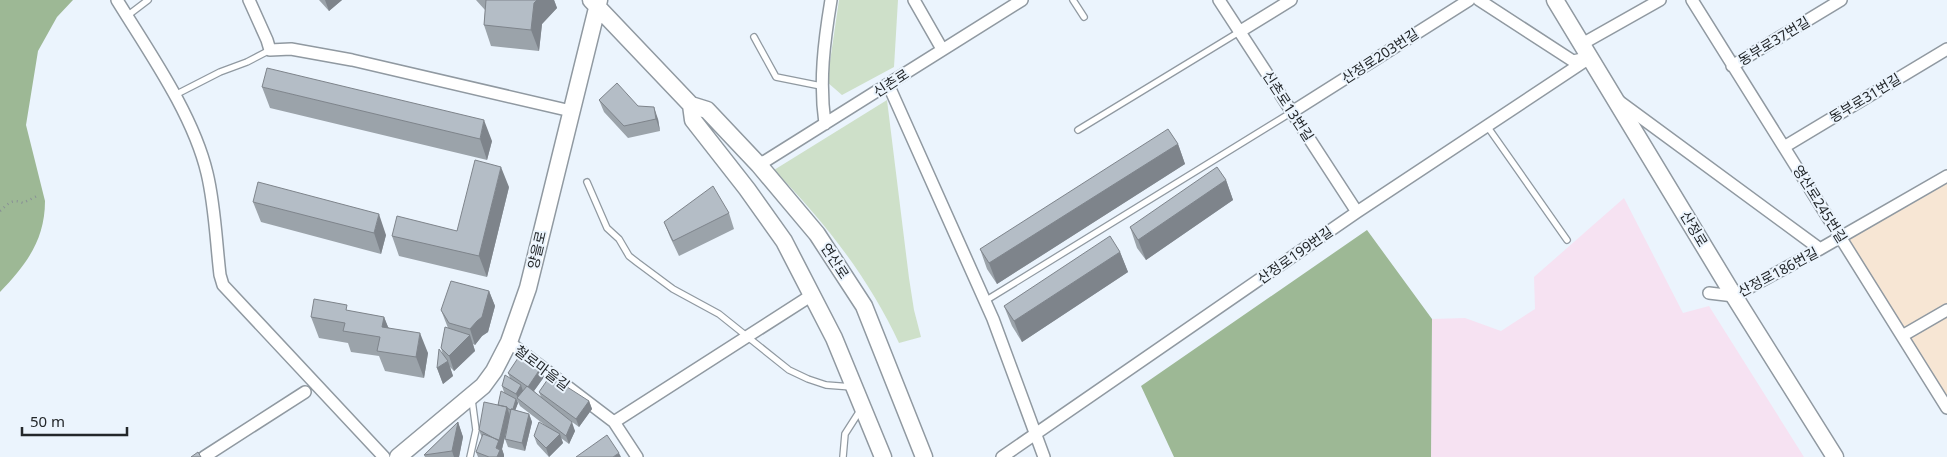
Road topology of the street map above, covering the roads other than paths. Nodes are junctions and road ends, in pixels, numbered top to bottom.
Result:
1 (117, 0) edge
2 (148, 0) edge
3 (249, 0) edge
4 (832, 0) edge
5 (914, 0) edge
6 (1022, 0) edge
7 (1073, 0) edge
8 (1219, 0) edge
9 (1291, 0) edge
10 (1469, 0) edge
11 (1479, 0) edge
12 (1555, 0) edge
13 (1660, 0) edge
14 (1692, 0) edge
15 (1841, 0) edge
16 (596, 2) edge
17 (127, 16) junction
18 (1084, 17) dead end
19 (1239, 32) junction
20 (754, 37) dead end
21 (1947, 49) edge
22 (270, 50) junction
23 (942, 50) junction
24 (1586, 51) junction
25 (1732, 66) junction
26 (888, 84) junction
27 (822, 86) junction
28 (174, 96) junction
29 (1616, 99) junction
30 (691, 105) junction
31 (571, 110) junction
32 (1292, 112) junction
33 (825, 124) junction
34 (1487, 126) junction
35 (1078, 130) dead end
36 (1784, 148) junction
37 (759, 165) junction
38 (1947, 176) edge
39 (588, 182) dead end
40 (1357, 212) junction
41 (1841, 237) junction
42 (1567, 240) dead end
43 (1820, 249) junction
44 (1709, 293) dead end
45 (812, 295) junction
46 (1734, 296) junction
47 (985, 301) junction
48 (1947, 310) edge
49 (1902, 336) junction
50 (748, 337) junction
51 (509, 342) junction
52 (854, 388) junction
53 (305, 392) dead end
54 (472, 395) junction
55 (862, 407) junction
56 (1947, 408) edge
57 (614, 422) junction
58 (1035, 435) junction
59 (204, 457) edge
60 (384, 457) edge
61 (398, 457) edge
62 (470, 457) edge
63 (637, 457) edge
64 (843, 457) edge
65 (883, 457) edge
66 (924, 457) edge
67 (1002, 457) edge
68 (1044, 457) edge
69 (1835, 457) edge

1 - 17 street
2 - 17 lane
3 - 22 street
4 - 27 street
5 - 23 street
6 - 23 street, 신촌로
7 - 18 lane
8 - 19 street, 신촌로13번길
9 - 19 street
10 - 32 street, 산정로203번길
11 - 24 street
12 - 24 street, 산정로
13 - 24 street, 산정로199번길
14 - 25 street, 영산로245번길
15 - 25 street, 동부로37번길
16 - 30 street, 연산로
16 - 31 street, 양을로
17 - 28 street
19 - 32 street, 신촌로13번길
19 - 35 lane
20 - 27 lane
21 - 36 street, 동부로31번길
22 - 28 lane
22 - 31 street
23 - 26 street, 신촌로
24 - 29 street, 산정로
24 - 34 street, 산정로199번길
25 - 36 street, 영산로245번길
26 - 33 street, 신촌로
26 - 47 street
27 - 33 street
28 - 60 street
29 - 43 street
29 - 46 street, 산정로
30 - 37 street, 연산로
30 - 45 street, 연산로
31 - 51 street, 양을로
32 - 40 street, 신촌로13번길
32 - 47 lane
33 - 37 street, 신촌로
34 - 40 street, 산정로199번길
34 - 42 lane
36 - 41 street, 영산로245번길
37 - 66 street, 연산로
38 - 41 street, 산정로186번길
39 - 50 lane
40 - 58 street, 산정로199번길
41 - 43 street, 산정로186번길
41 - 49 street, 영산로245번길
43 - 46 street, 산정로186번길
44 - 46 street, 산정로186번길
45 - 50 street
45 - 52 street, 연산로
46 - 69 street, 산정로
47 - 58 street
48 - 49 street
49 - 56 street, 영산로245번길
50 - 52 lane
50 - 57 street
51 - 54 street, 양을로
51 - 57 street, 철로마을길
52 - 55 street, 연산로
53 - 59 street
54 - 61 street, 양을로
54 - 62 lane
55 - 64 lane
55 - 65 street, 연산로
57 - 63 street, 철로마을길
58 - 67 street, 산정로199번길
58 - 68 street

